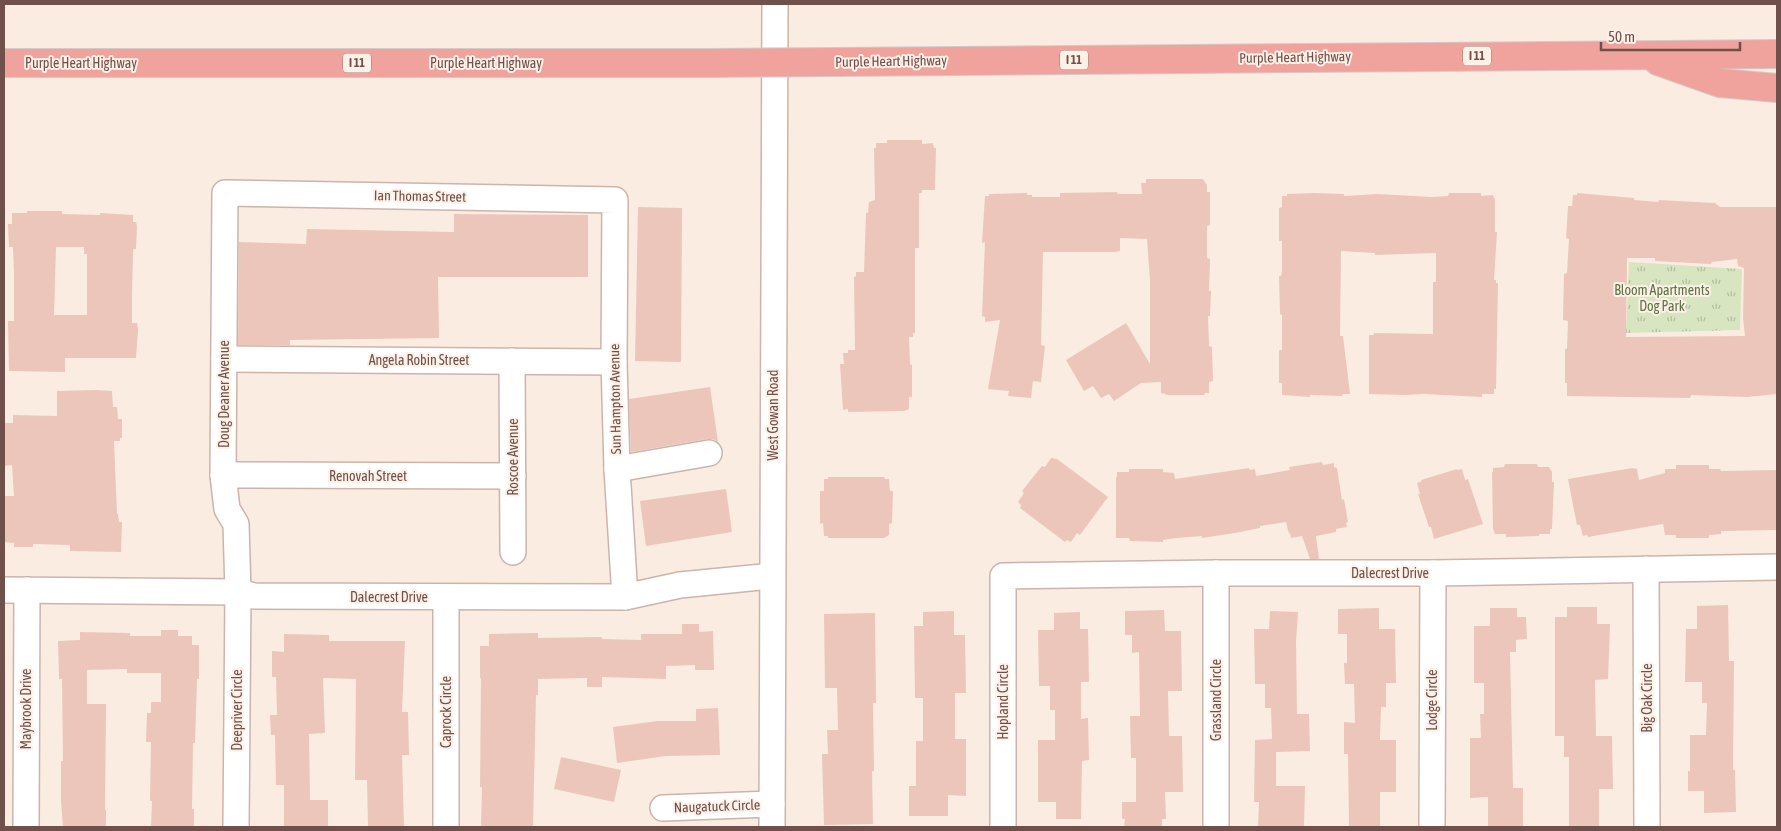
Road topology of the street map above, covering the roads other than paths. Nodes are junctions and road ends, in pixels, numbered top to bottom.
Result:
1 (774, 4) edge
2 (1641, 54) junction
3 (1777, 54) edge
4 (4, 63) edge
5 (1777, 88) edge
6 (225, 192) joint
7 (615, 200) joint
8 (224, 360) junction
9 (512, 361) junction
10 (614, 362) junction
11 (709, 453) dead end
12 (617, 469) junction
13 (223, 476) junction
14 (513, 476) junction
15 (513, 552) dead end
16 (1777, 567) edge
17 (1646, 569) junction
18 (1216, 573) junction
19 (1433, 573) junction
20 (772, 576) junction
21 (1003, 576) joint
22 (15, 590) edge
23 (238, 592) junction
24 (625, 597) junction
25 (446, 598) junction
26 (663, 808) dead end
27 (772, 816) edge
28 (26, 827) edge
29 (236, 827) edge
30 (446, 827) edge
31 (1003, 827) edge
32 (1216, 827) edge
33 (1432, 827) edge
34 (1647, 827) edge

1 - 20 street, West Gowan Road
2 - 3 highway, Purple Heart Highway / I 11
2 - 4 highway, Purple Heart Highway / I 11, bridge
2 - 5 highway
6 - 7 street, Ian Thomas Street
6 - 8 street, Doug Deaner Avenue
7 - 10 street, Sun Hampton Avenue
8 - 9 street, Angela Robin Street
8 - 13 street, Doug Deaner Avenue
9 - 10 street, Angela Robin Street
9 - 14 street, Roscoe Avenue
10 - 12 street, Sun Hampton Avenue
11 - 12 street
12 - 24 street, Sun Hampton Avenue
13 - 14 street, Renovah Street
13 - 23 street, Doug Deaner Avenue
14 - 15 street, Roscoe Avenue
16 - 17 street, Dalecrest Drive
17 - 19 street, Dalecrest Drive
17 - 34 street, Big Oak Circle
18 - 19 street, Dalecrest Drive
18 - 21 street, Dalecrest Drive
18 - 32 street, Grassland Circle
19 - 33 street, Lodge Circle
20 - 24 street, Dalecrest Drive
20 - 27 street, West Gowan Road
21 - 31 street, Hopland Circle
22 - 23 street, Dalecrest Drive
22 - 28 street, Maybrook Drive
23 - 25 street, Dalecrest Drive
23 - 29 street, Deepriver Circle
24 - 25 street, Dalecrest Drive
25 - 30 street, Caprock Circle
26 - 27 street, Naugatuck Circle

